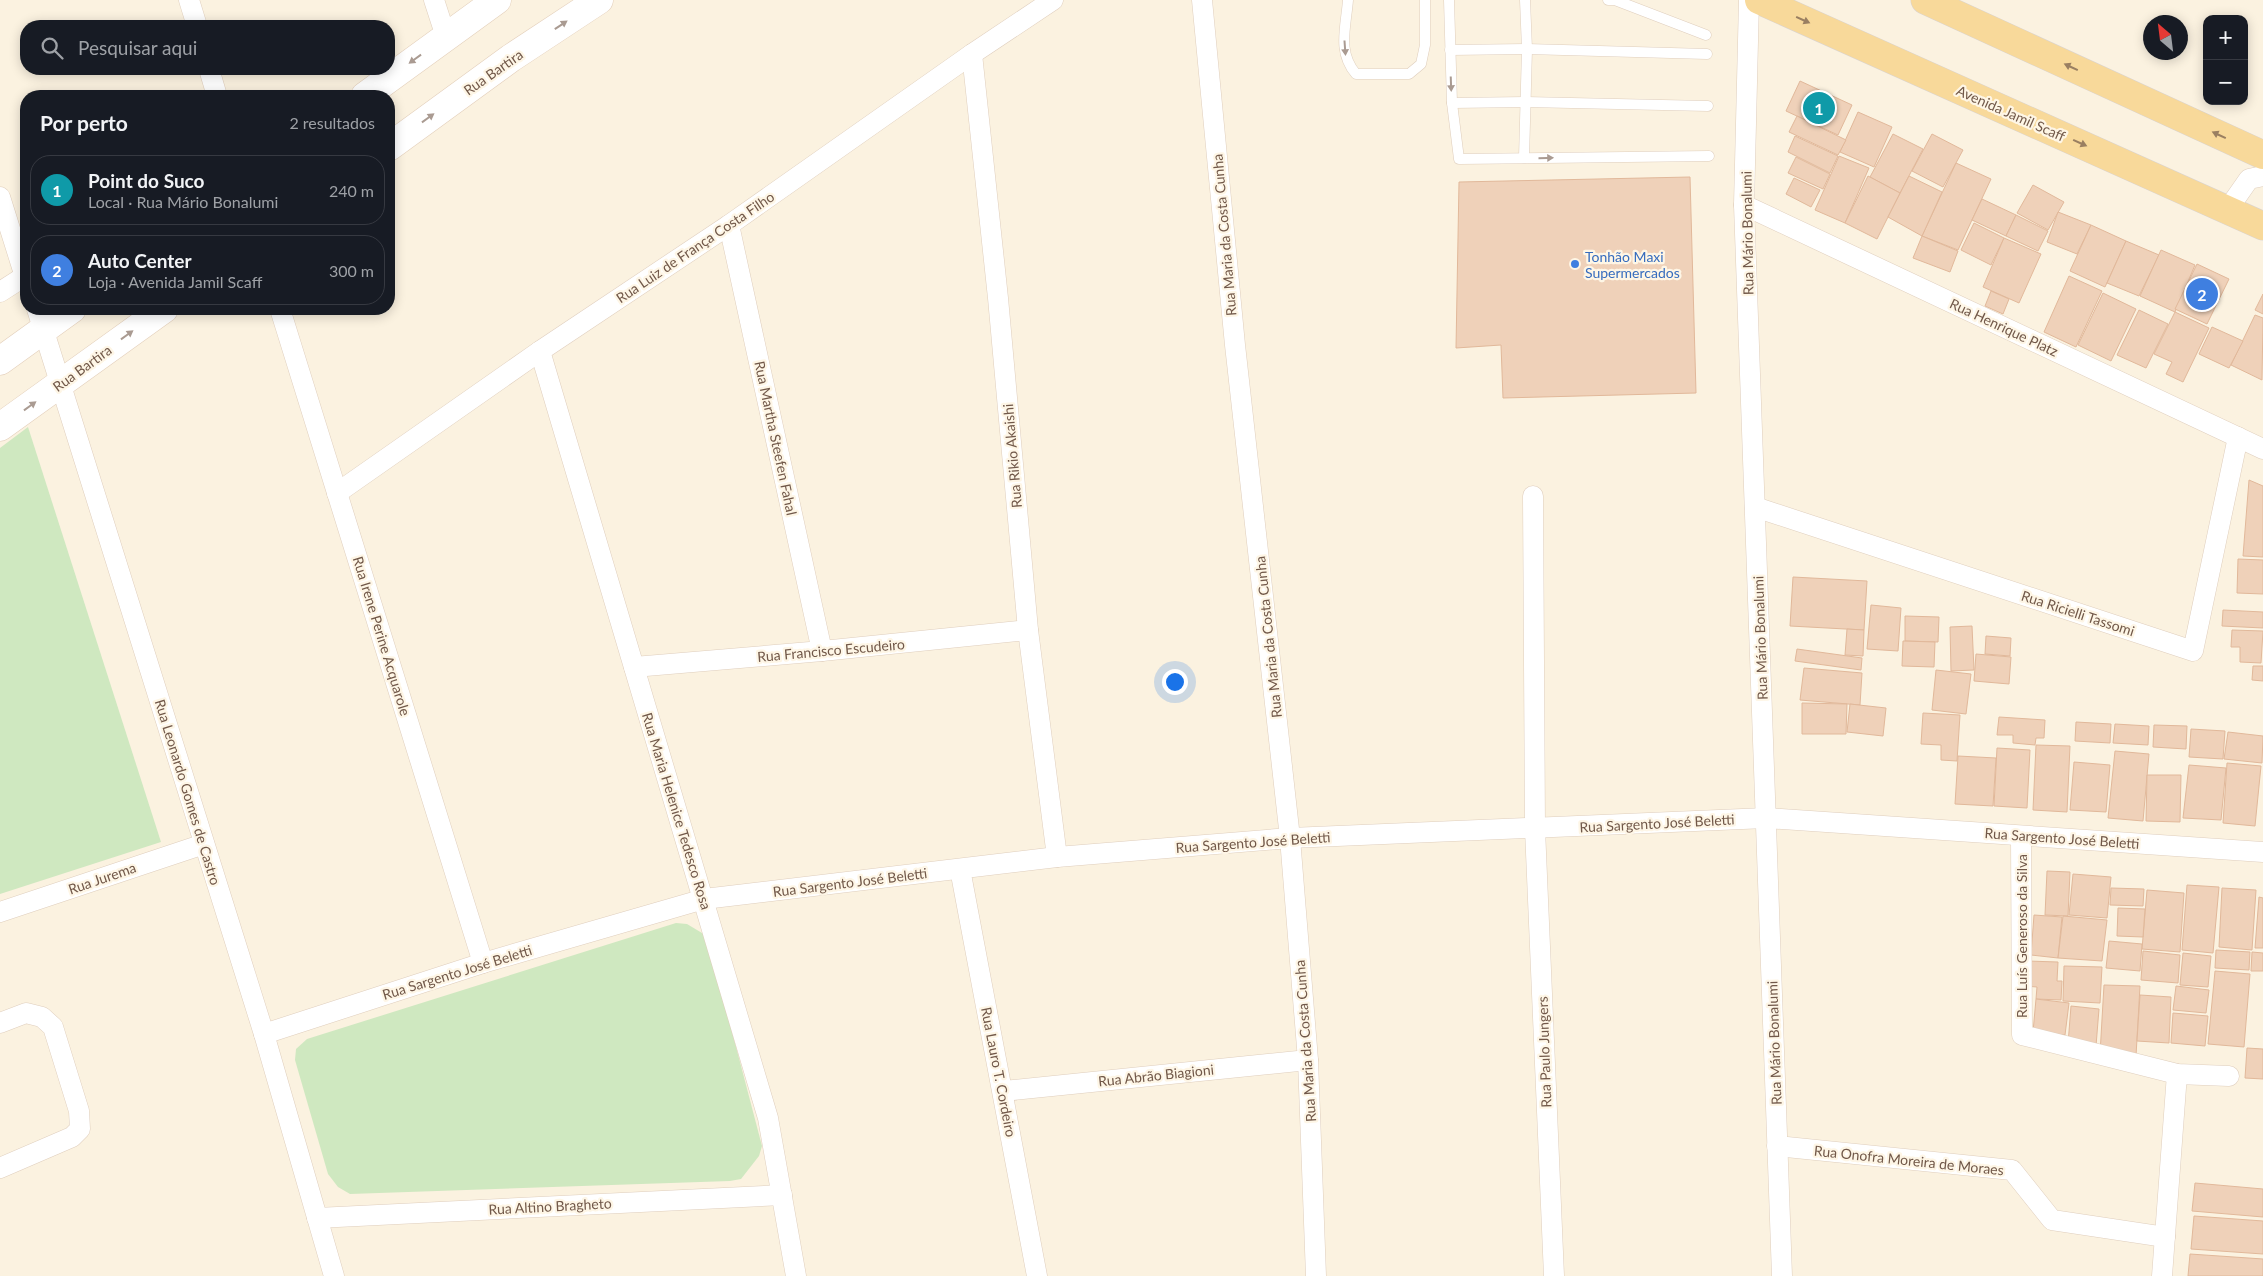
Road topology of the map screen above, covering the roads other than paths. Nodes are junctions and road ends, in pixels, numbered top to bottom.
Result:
1 (189, 0) edge
2 (434, 0) edge
3 (497, 0) edge
4 (599, 0) edge
5 (1053, 0) edge
6 (1202, 0) edge
7 (1348, 0) edge
8 (1425, 0) edge
9 (1448, 0) edge
10 (1525, 0) edge
11 (1608, 0) edge
12 (1750, 0) edge
13 (1759, 0) edge
14 (1925, 0) edge
15 (195, 20) edge
16 (1706, 35) dead end
17 (446, 36) junction
18 (1527, 49) junction
19 (1450, 50) junction
20 (972, 54) junction
21 (1707, 54) dead end
22 (395, 74) edge
23 (211, 75) edge
24 (393, 75) edge
25 (215, 90) edge
26 (373, 90) edge
27 (1526, 102) junction
28 (1452, 103) junction
29 (1708, 106) dead end
30 (395, 143) edge
31 (2263, 155) edge
32 (1709, 156) dead end
33 (1524, 158) junction
34 (2263, 176) edge
35 (0, 197) edge
36 (1744, 206) junction
37 (2228, 209) junction
38 (729, 225) junction
39 (2263, 226) edge
40 (20, 259) edge
41 (20, 281) edge
42 (0, 292) edge
43 (53, 315) edge
44 (156, 315) edge
45 (282, 315) edge
46 (40, 319) edge
47 (540, 351) junction
48 (0, 360) edge
49 (59, 384) junction
50 (0, 427) edge
51 (2238, 437) junction
52 (2263, 448) edge
53 (338, 494) junction
54 (1533, 496) dead end
55 (1755, 507) junction
56 (1028, 630) junction
57 (822, 652) junction
58 (634, 667) junction
59 (1766, 818) junction
60 (1535, 829) junction
61 (2021, 836) junction
62 (1290, 838) junction
63 (204, 844) junction
64 (2263, 852) edge
65 (1057, 857) junction
66 (960, 869) junction
67 (704, 899) junction
68 (0, 912) edge
69 (483, 963) junction
70 (0, 1023) edge
71 (264, 1034) junction
72 (1308, 1060) junction
73 (2177, 1074) junction
74 (2229, 1076) dead end
75 (1004, 1091) junction
76 (1777, 1146) junction
77 (0, 1168) edge
78 (782, 1195) junction
79 (317, 1218) junction
80 (2164, 1237) junction
81 (334, 1276) edge
82 (796, 1276) edge
83 (1037, 1276) edge
84 (1316, 1276) edge
85 (1554, 1276) edge
86 (1782, 1276) edge
87 (2162, 1276) edge

1 - 15 street
2 - 17 street
3 - 17 street
30 -> 4 street, Rua Bartira
5 - 20 street, Rua Luiz de França Costa Filho
6 - 62 street, Rua Maria da Costa Cunha
7 -> 8 lane
9 - 19 lane
10 - 18 lane
11 - 16 lane
12 - 36 street, Rua Mário Bonalumi
13 -> 37 main road, Avenida Jamil Scaff
31 -> 14 main road
17 -> 22 street
18 - 19 lane
18 - 21 lane
18 - 27 lane
19 -> 28 lane
20 - 38 street, Rua Luiz de França Costa Filho
20 - 56 street, Rua Rikio Akaishi
23 - 25 street
24 -> 26 street
27 - 28 lane
27 - 29 lane
27 - 33 lane
28 - 33 lane
33 -> 32 lane
34 - 37 street
35 - 40 street
36 - 51 street, Rua Henrique Platz
36 - 55 street, Rua Mário Bonalumi
37 - 39 main road, Avenida Jamil Scaff
38 - 47 street, Rua Luiz de França Costa Filho
38 - 57 street, Rua Martha Steefen Fahal
41 - 42 street
43 - 46 street
49 -> 44 street, Rua Bartira
45 - 53 street, Rua Irene Perine Acquarole
46 - 48 street
46 - 49 street, Rua Leonardo Gomes de Castro
47 - 53 street, Rua Luiz de França Costa Filho
47 - 58 street, Rua Maria Helenice Tedesco Rosa
50 -> 49 street, Rua Bartira
49 - 63 street, Rua Leonardo Gomes de Castro
51 - 52 street, Rua Henrique Platz
51 - 55 street, Rua Ricielli Tassomi
53 - 69 street, Rua Irene Perine Acquarole
54 - 60 street, Rua Paulo Jungers
55 - 59 street, Rua Mário Bonalumi
56 - 57 street, Rua Francisco Escudeiro
56 - 65 street, Rua Rikio Akaishi
57 - 58 street, Rua Francisco Escudeiro
58 - 67 street, Rua Maria Helenice Tedesco Rosa
59 - 60 street, Rua Sargento José Beletti
59 - 61 street, Rua Sargento José Beletti
59 - 76 street, Rua Mário Bonalumi
60 - 62 street, Rua Sargento José Beletti
60 - 85 street, Rua Paulo Jungers
61 - 64 street, Rua Sargento José Beletti
61 - 73 street, Rua Luís Generoso da Silva
62 - 65 street, Rua Sargento José Beletti
62 - 72 street, Rua Maria da Costa Cunha
63 - 68 street, Rua Jurema
63 - 71 street, Rua Leonardo Gomes de Castro
65 - 66 street, Rua Sargento José Beletti
66 - 67 street, Rua Sargento José Beletti
66 - 75 street, Rua Lauro T. Cordeiro
67 - 69 street, Rua Sargento José Beletti
67 - 78 street, Rua Maria Helenice Tedesco Rosa
69 - 71 street, Rua Sargento José Beletti
70 - 77 street
71 - 79 street, Rua Leonardo Gomes de Castro
72 - 75 street, Rua Abrão Biagioni
72 - 84 street, Rua Maria da Costa Cunha
73 - 74 street, Rua Luís Generoso da Silva
73 - 80 street
75 - 83 street, Rua Lauro T. Cordeiro
76 - 80 street, Rua Onofra Moreira de Moraes
76 - 86 street, Rua Mário Bonalumi
78 - 79 street, Rua Altino Bragheto
78 - 82 street, Rua Maria Helenice Tedesco Rosa
79 - 81 street, Rua Leonardo Gomes de Castro
80 - 87 street

